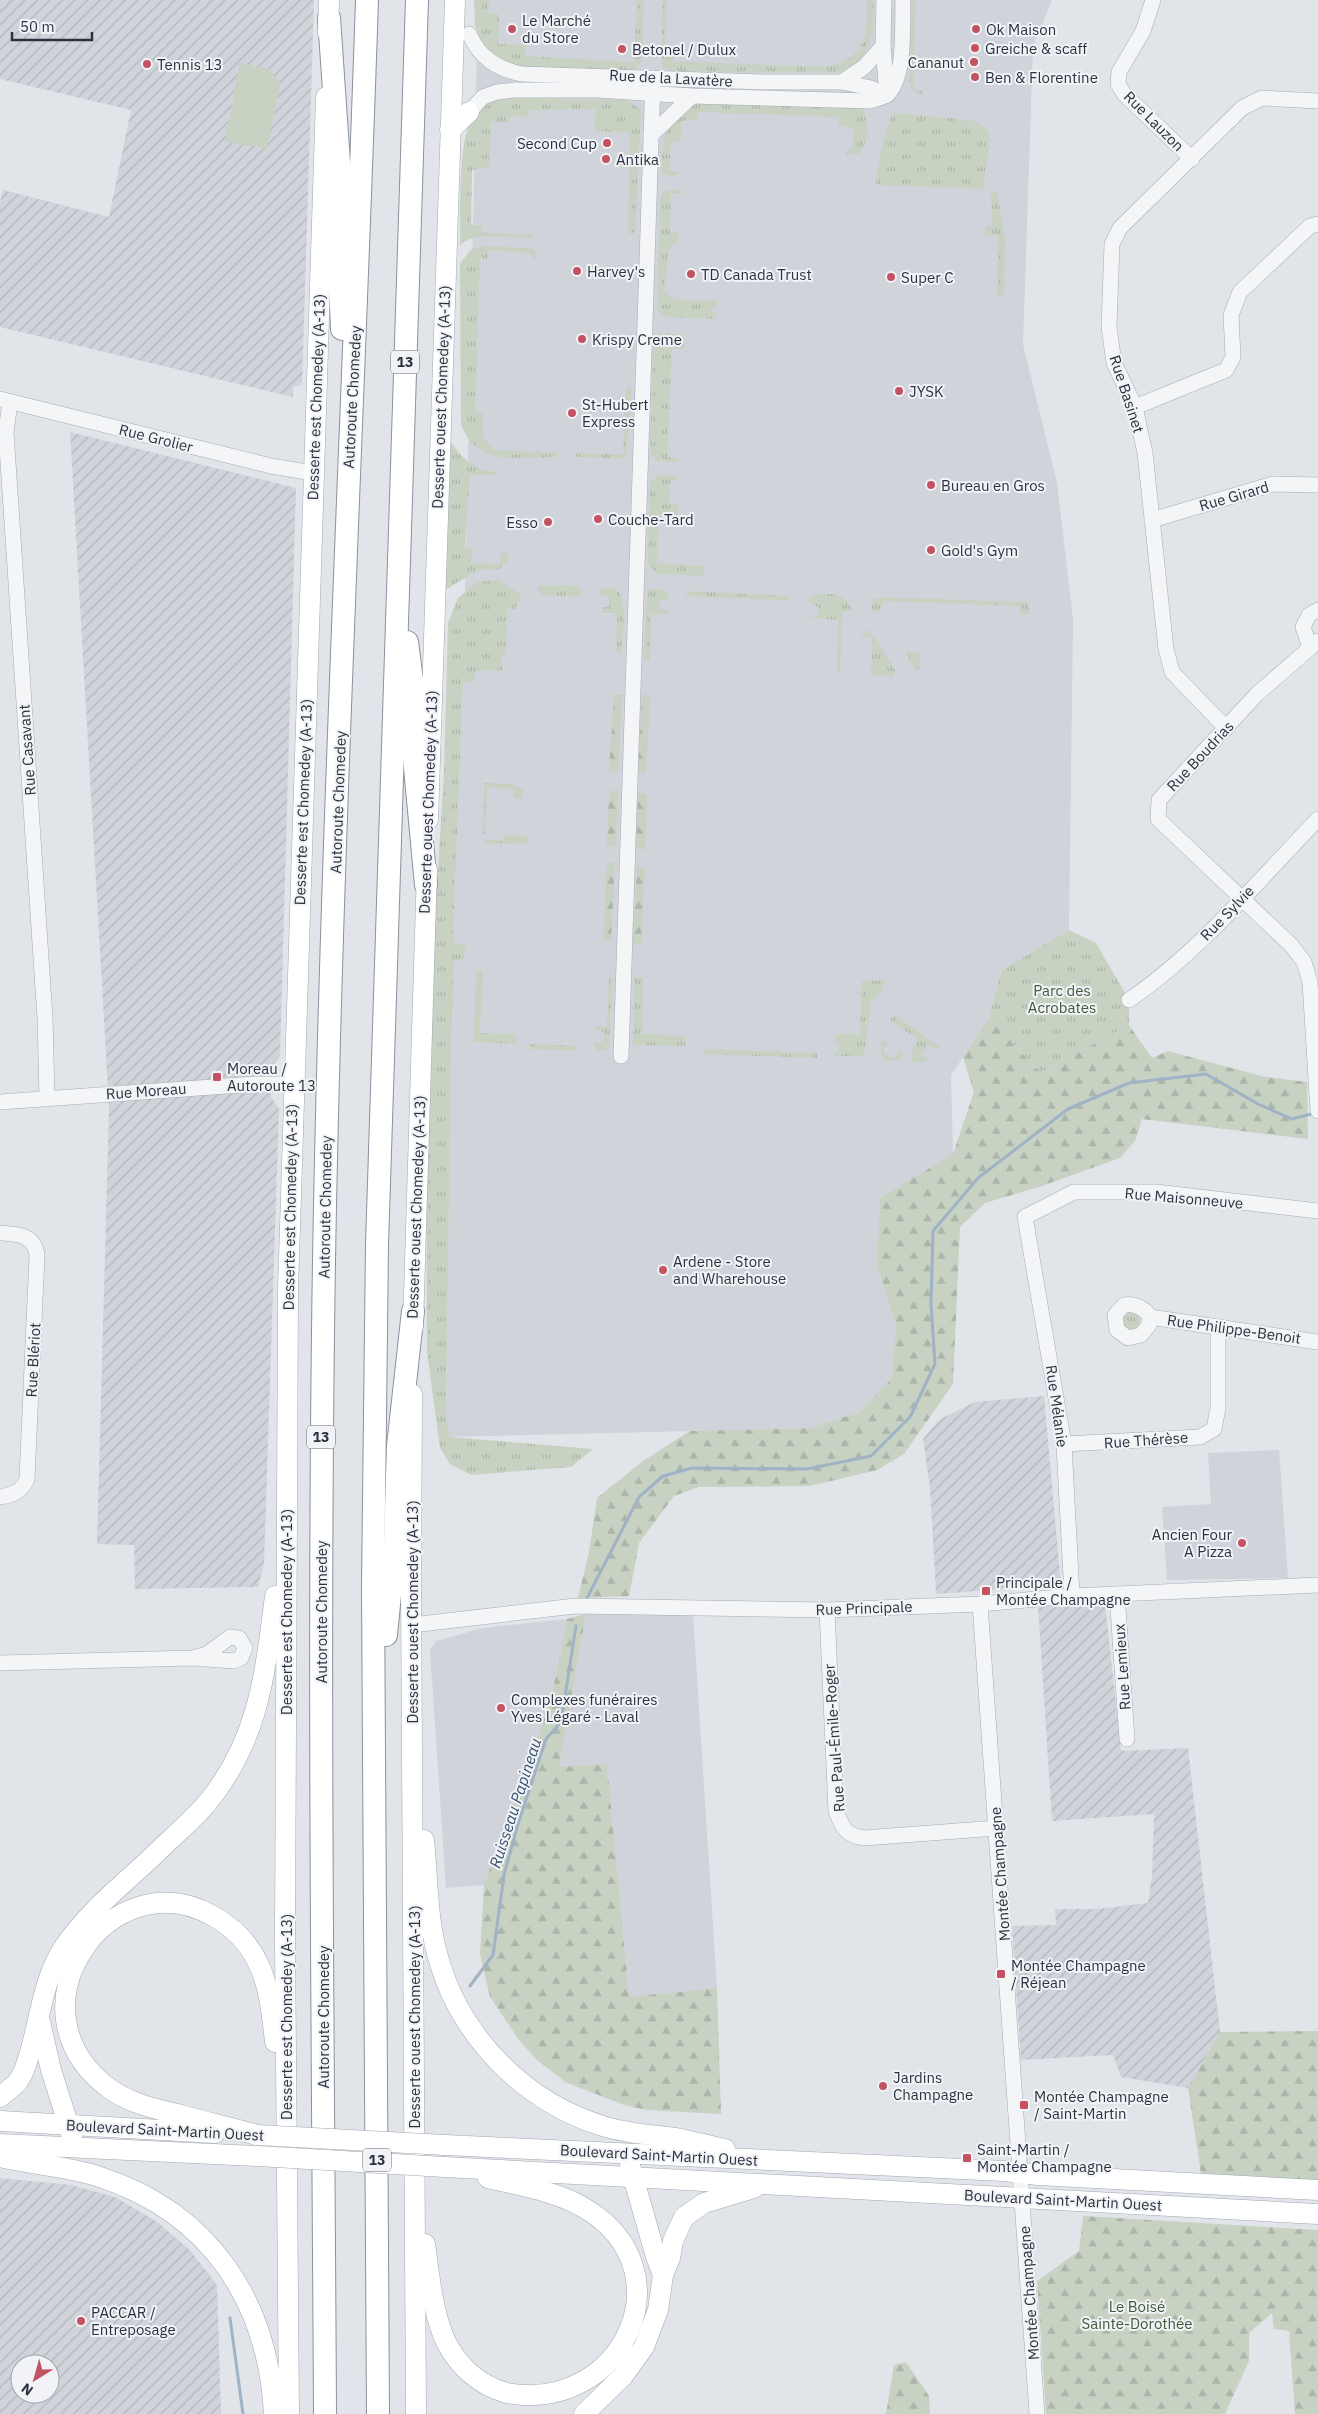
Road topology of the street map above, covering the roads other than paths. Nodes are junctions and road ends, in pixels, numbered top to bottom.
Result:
1 (367, 0) edge
2 (417, 0) edge
3 (884, 0) edge
4 (903, 0) edge
5 (1153, 0) edge
6 (455, 2) edge
7 (329, 9) edge
8 (469, 34) joint
9 (883, 46) junction
10 (653, 78) junction
11 (842, 82) junction
12 (652, 93) junction
13 (887, 95) junction
14 (692, 96) junction
15 (1318, 101) edge
16 (469, 112) joint
17 (450, 130) junction
18 (651, 135) junction
19 (1192, 159) junction
20 (1318, 224) edge
21 (5, 401) edge
22 (1135, 407) junction
23 (349, 460) junction
24 (313, 473) junction
25 (1318, 484) edge
26 (1152, 520) junction
27 (398, 574) junction
28 (1318, 610) edge
29 (1314, 644) edge
30 (1226, 728) junction
31 (1318, 819) edge
32 (426, 885) junction
33 (1240, 899) junction
34 (1129, 1000) dead end
35 (621, 1056) dead end
36 (293, 1084) junction
37 (47, 1098) junction
38 (0, 1102) edge
39 (1318, 1111) edge
40 (1318, 1211) edge
41 (1025, 1217) joint
42 (0, 1233) edge
43 (413, 1311) junction
44 (1150, 1317) dead end
45 (1218, 1327) junction
46 (1318, 1342) edge
47 (1064, 1444) junction
48 (0, 1497) edge
49 (286, 1520) junction
50 (1318, 1585) edge
51 (1117, 1594) junction
52 (1072, 1596) junction
53 (980, 1604) junction
54 (827, 1610) junction
55 (412, 1625) junction
56 (193, 1658) dead end
57 (0, 1663) edge
58 (1127, 1739) dead end
59 (412, 1750) junction
60 (374, 1752) junction
61 (997, 1828) junction
62 (39, 2016) junction
63 (0, 2097) edge
64 (0, 2120) edge
65 (287, 2123) junction
66 (69, 2125) junction
67 (257, 2135) junction
68 (0, 2144) edge
69 (76, 2148) junction
70 (626, 2155) junction
71 (0, 2157) edge
72 (778, 2160) junction
73 (445, 2167) junction
74 (1021, 2174) junction
75 (633, 2176) junction
76 (414, 2178) junction
77 (766, 2184) junction
78 (1318, 2190) edge
79 (1023, 2198) junction
80 (1318, 2214) edge
81 (663, 2275) junction
82 (274, 2414) edge
83 (289, 2414) edge
84 (325, 2414) edge
85 (378, 2414) edge
86 (416, 2414) edge
87 (584, 2414) edge
88 (1037, 2414) edge

1 - 23 highway, Autoroute Chomedey / 13
2 - 27 highway, 13
3 - 9 street
4 - 13 street
5 - 19 street, Rue Lauzon
6 - 8 main road
6 - 17 main road, Desserte ouest Chomedey (A-13)
7 - 23 highway
7 - 24 main road, Desserte est Chomedey (A-13)
8 - 10 street, Rue de la Lavatère
9 - 11 street
9 - 13 street
10 - 11 street, Rue de la Lavatère
10 - 12 street
11 - 13 street, Rue de la Lavatère
12 - 14 street, Rue de la Lavatère
12 - 16 street, Rue de la Lavatère
12 - 18 street
13 - 14 street, Rue de la Lavatère
14 - 18 street
15 - 19 street, Rue Basinet
16 - 17 main road
17 - 32 main road, Desserte ouest Chomedey (A-13)
18 - 35 street
19 - 22 street, Rue Basinet
20 - 22 street
21 - 24 street, Rue Grolier
21 - 37 street, Rue Casavant
22 - 26 street, Rue Basinet
23 - 84 highway, Autoroute Chomedey / 13
24 - 36 main road, Desserte est Chomedey (A-13)
25 - 26 street, Rue Girard
26 - 30 street, Rue Basinet
27 - 32 highway
27 - 60 highway, 13
28 - 29 street
29 - 30 street, Rue Boudrias
30 - 33 street, Rue Boudrias
31 - 33 street, Rue Sylvie
32 - 43 main road, Desserte ouest Chomedey (A-13)
33 - 34 street, Rue Sylvie
33 - 39 street, Rue Boudrias
36 - 37 street, Rue Moreau
36 - 49 main road, Desserte est Chomedey (A-13)
37 - 38 street, Rue Moreau
40 - 41 street, Rue Maisonneuve
41 - 47 street, Rue Mélanie
42 - 48 street, Rue Blériot
43 - 55 main road, Desserte ouest Chomedey (A-13)
43 - 60 highway
44 - 45 street, Rue Philippe-Benoit
45 - 46 street, Rue Philippe-Benoit
45 - 47 street, Rue Thérèse
47 - 52 street, Rue Mélanie
49 - 62 main road
49 - 65 main road, Desserte est Chomedey (A-13)
50 - 51 street, Rue Principale
51 - 52 street, Rue Principale
51 - 58 street, Rue Lemieux
52 - 53 street, Rue Principale
53 - 54 street, Rue Principale
53 - 61 street, Montée Champagne
54 - 55 street, Rue Principale
54 - 61 street, Rue Paul-Émile-Roger
55 - 59 main road, Desserte ouest Chomedey (A-13)
56 - 57 street
59 - 72 main road
59 - 76 main road, Desserte ouest Chomedey (A-13)
60 - 85 highway, 13
61 - 74 street, Montée Champagne
62 - 63 main road
62 - 66 main road
64 - 66 main road, Boulevard Saint-Martin Ouest
65 - 67 main road
65 - 83 main road, Desserte est Chomedey (A-13)
66 - 67 main road, Boulevard Saint-Martin Ouest
66 - 69 main road
67 - 70 main road, Boulevard Saint-Martin Ouest, bridge
68 - 69 main road, Boulevard Saint-Martin Ouest
69 - 73 main road, Boulevard Saint-Martin Ouest, bridge
70 - 72 main road, Boulevard Saint-Martin Ouest
70 - 75 main road
71 - 82 main road
72 - 74 main road, Boulevard Saint-Martin Ouest
73 - 75 main road, Boulevard Saint-Martin Ouest
73 - 76 main road
74 - 78 main road, Boulevard Saint-Martin Ouest
74 - 79 street, Montée Champagne
75 - 77 main road, Boulevard Saint-Martin Ouest
75 - 81 main road
76 - 86 main road, Desserte ouest Chomedey (A-13)
77 - 79 main road, Boulevard Saint-Martin Ouest
77 - 81 main road
79 - 80 main road, Boulevard Saint-Martin Ouest
79 - 88 street, Montée Champagne
81 - 87 main road

